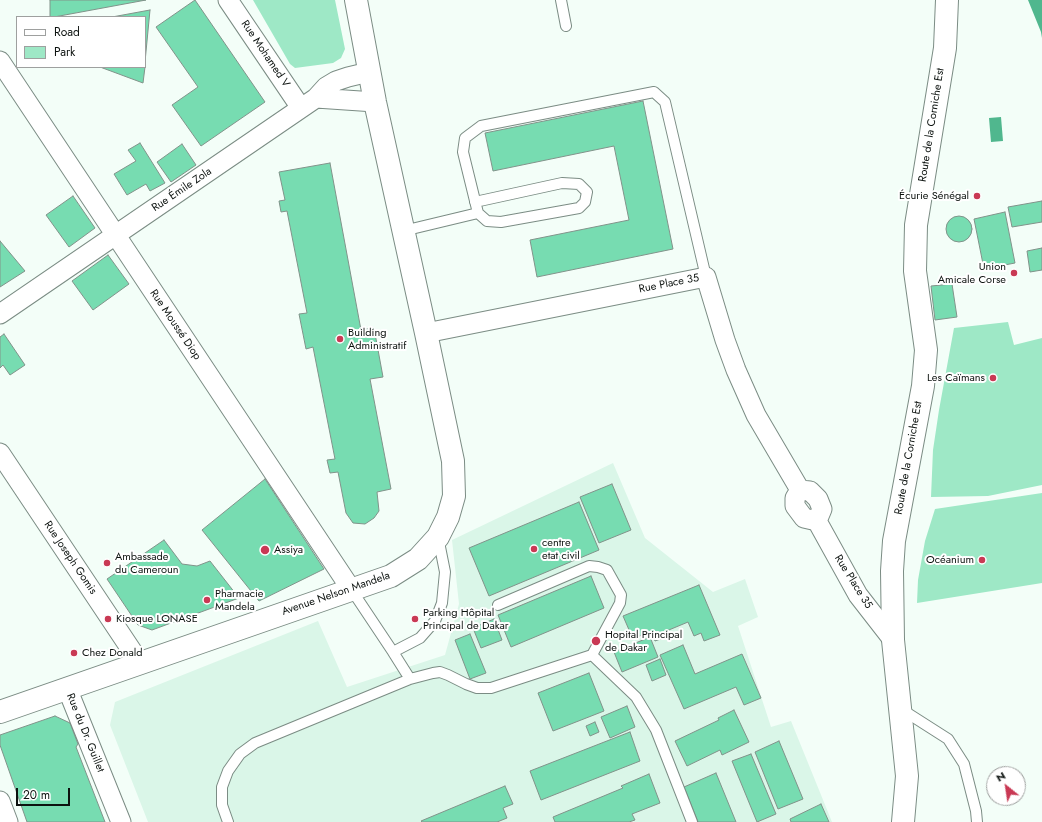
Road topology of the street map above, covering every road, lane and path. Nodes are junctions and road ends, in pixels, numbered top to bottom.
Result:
1 (228, 0) edge
2 (356, 0) edge
3 (561, 0) edge
4 (947, 0) edge
5 (566, 26) dead end
6 (0, 60) edge
7 (369, 72) junction
8 (375, 102) junction
9 (309, 103) junction
10 (475, 202) junction
11 (478, 213) junction
12 (403, 231) junction
13 (116, 235) junction
14 (706, 277) junction
15 (0, 314) edge
16 (426, 333) junction
17 (0, 454) edge
18 (438, 537) junction
19 (351, 589) junction
20 (498, 605) dead end
21 (893, 640) junction
22 (393, 652) junction
23 (592, 655) junction
24 (140, 663) junction
25 (410, 679) junction
26 (66, 688) junction
27 (901, 709) junction
28 (0, 712) edge
29 (0, 801) edge
30 (8, 822) edge
31 (121, 822) edge
32 (228, 822) edge
33 (692, 822) edge
34 (903, 822) edge
35 (977, 822) edge

1 - 9 street, Rue Mohamed V
2 - 7 street, Avenue Nelson Mandela
3 - 5 lane
4 - 21 street, Route de la Corniche Est
6 - 13 street, Rue Moussé Diop
7 - 8 street, Avenue Nelson Mandela
7 - 9 street, Rue Émile Zola
8 - 9 street
8 - 12 street, Avenue Nelson Mandela
9 - 13 street, Rue Émile Zola
10 - 11 lane
10 - 11 lane
10 - 14 lane
11 - 12 lane
12 - 16 street, Avenue Nelson Mandela
13 - 15 street, Rue Émile Zola
13 - 19 street, Rue Moussé Diop
14 - 16 street, Rue Place 35
14 - 21 street, Rue Place 35
16 - 18 street, Avenue Nelson Mandela
17 - 24 street, Rue Joseph Gomis
18 - 19 street, Avenue Nelson Mandela
18 - 22 lane
19 - 22 lane
19 - 24 street, Avenue Nelson Mandela
20 - 23 lane
21 - 27 street, Route de la Corniche Est
22 - 25 lane
23 - 25 lane
23 - 33 lane
24 - 26 street, Avenue Nelson Mandela
25 - 32 lane
26 - 28 street, Avenue Nelson Mandela
26 - 31 street, Rue du Dr. Guillet
27 - 34 street, Route de la Corniche Est
27 - 35 lane
29 - 30 street

